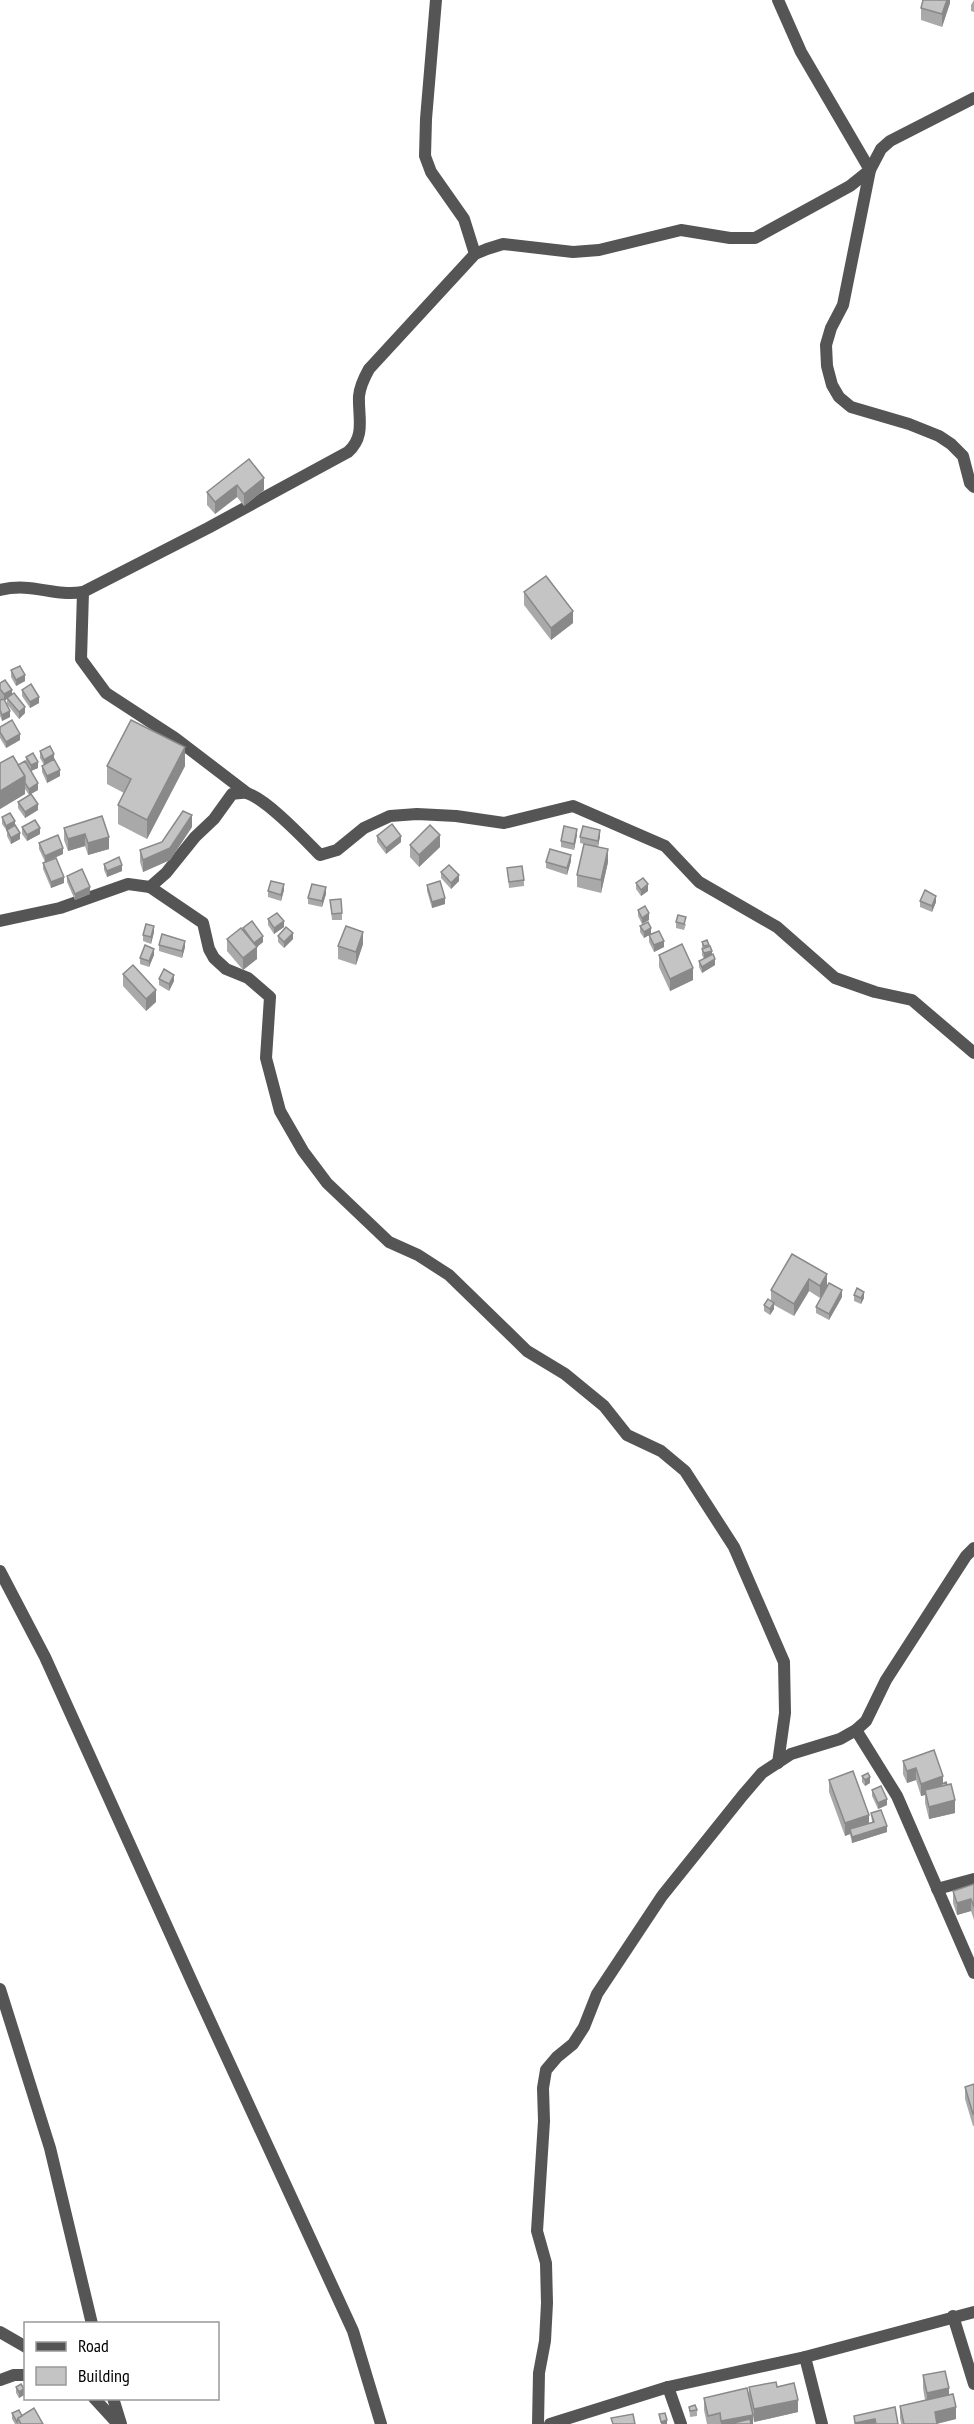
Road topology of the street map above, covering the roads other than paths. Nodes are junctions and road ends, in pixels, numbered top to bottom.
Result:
1 (436, 0) edge
2 (778, 0) edge
3 (974, 98) edge
4 (870, 170) junction
5 (475, 254) junction
6 (974, 487) edge
7 (0, 590) edge
8 (83, 592) junction
9 (247, 793) junction
10 (150, 887) junction
11 (0, 921) edge
12 (974, 1053) edge
13 (974, 1548) edge
14 (0, 1571) edge
15 (856, 1730) junction
16 (778, 1762) junction
17 (974, 1879) edge
18 (937, 1889) junction
19 (974, 1973) edge
20 (0, 1989) edge
21 (974, 2312) edge
22 (953, 2316) junction
23 (92, 2322) edge
24 (0, 2332) edge
25 (24, 2346) edge
26 (805, 2357) junction
27 (24, 2375) edge
28 (0, 2380) edge
29 (974, 2384) edge
30 (668, 2387) junction
31 (96, 2400) edge
32 (113, 2400) edge
33 (119, 2424) edge
34 (381, 2424) edge
35 (538, 2424) edge
36 (550, 2424) edge
37 (681, 2424) edge
38 (822, 2424) edge

1 - 5 street
2 - 4 street
3 - 4 street
4 - 5 street
4 - 6 street
5 - 8 street
7 - 8 street
8 - 9 street
9 - 10 street
9 - 12 street
10 - 11 street
10 - 16 street
13 - 15 street
14 - 34 street
15 - 16 street
15 - 18 street
16 - 35 street
17 - 18 street
18 - 19 street
20 - 23 street
21 - 22 street
22 - 26 street
22 - 29 street
24 - 25 street
26 - 30 street
26 - 38 street
27 - 28 street
30 - 36 street
30 - 37 street
31 - 33 street
32 - 33 street

